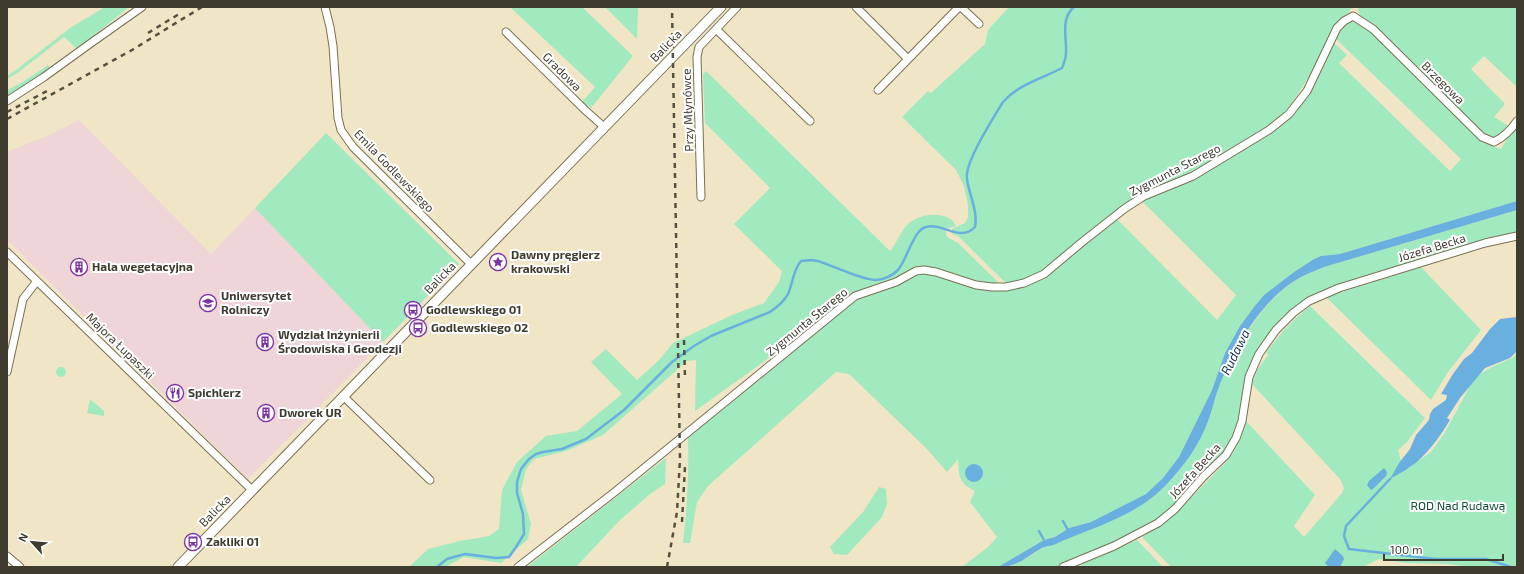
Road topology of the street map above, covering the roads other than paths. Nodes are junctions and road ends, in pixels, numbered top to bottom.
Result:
1 (142, 7) edge
2 (325, 7) edge
3 (721, 7) edge
4 (737, 7) edge
5 (856, 7) edge
6 (960, 7) edge
7 (1354, 16) joint
8 (979, 24) dead end
9 (716, 29) junction
10 (506, 32) dead end
11 (908, 58) junction
12 (878, 90) dead end
13 (7, 101) edge
14 (810, 121) dead end
15 (1517, 121) edge
16 (604, 127) junction
17 (701, 197) dead end
18 (1517, 236) edge
19 (7, 252) edge
20 (471, 264) junction
21 (37, 281) junction
22 (7, 372) edge
23 (343, 396) junction
24 (430, 480) dead end
25 (252, 490) junction
26 (7, 556) edge
27 (20, 567) edge
28 (178, 567) edge
29 (518, 567) edge
30 (1063, 567) edge

1 - 13 street
2 - 20 street, Emila Godlewskiego
3 - 16 street, Balicka
4 - 9 street, Przy Młynówce
5 - 11 street
6 - 8 street
6 - 11 street
7 - 15 street, Brzegowa
7 - 29 street, Zygmunta Starego
9 - 14 street
9 - 17 street, Przy Młynówce
10 - 16 street, Gradowa
11 - 12 street
16 - 20 street, Balicka
18 - 30 street, Józefa Becka
19 - 21 street, Majora Łupaszki
20 - 23 street, Balicka
21 - 22 street
21 - 25 street, Majora Łupaszki
23 - 24 street
23 - 25 street, Balicka
25 - 28 street, Balicka
26 - 27 street

